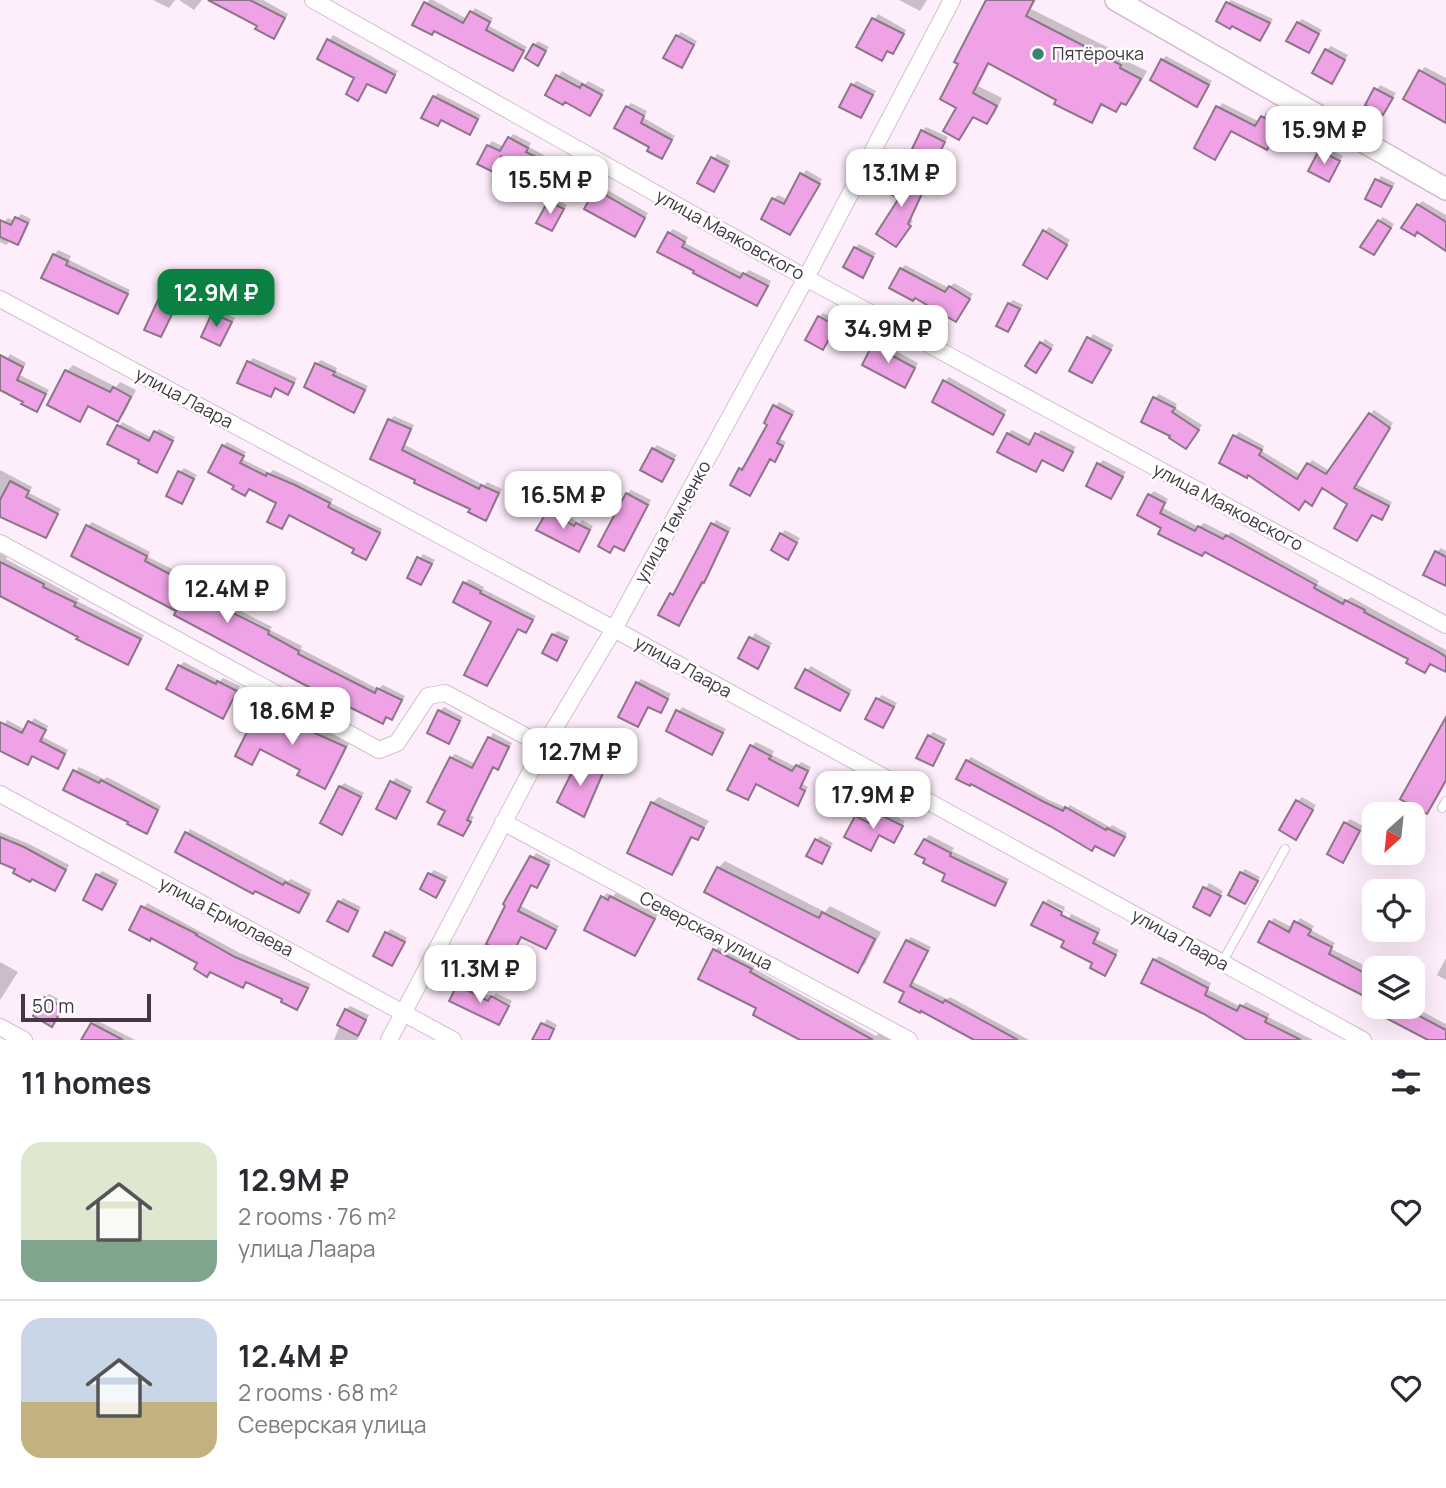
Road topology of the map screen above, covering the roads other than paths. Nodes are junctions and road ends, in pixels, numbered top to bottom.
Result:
1 (313, 0) edge
2 (952, 0) edge
3 (1116, 0) edge
4 (1446, 189) edge
5 (806, 278) junction
6 (0, 299) edge
7 (0, 543) edge
8 (1446, 625) edge
9 (614, 629) junction
10 (544, 746) junction
11 (0, 794) edge
12 (503, 822) junction
13 (1285, 849) dead end
14 (1222, 963) junction
15 (404, 1013) junction
16 (0, 1027) edge
17 (24, 1040) edge
18 (389, 1040) edge
19 (453, 1040) edge
20 (909, 1040) edge
21 (1363, 1040) edge

1 - 5 street, улица Маяковского
2 - 5 street, улица Темченко
3 - 4 main road
5 - 8 street, улица Маяковского
5 - 9 street, улица Темченко
6 - 9 street, улица Лаара
7 - 10 street
9 - 10 street, улица Темченко
9 - 14 street, улица Лаара
10 - 12 street, улица Темченко
11 - 15 street, улица Ермолаева
12 - 15 street, улица Темченко
12 - 20 street, Северская улица
13 - 14 lane
14 - 21 street, улица Лаара
15 - 18 street, улица Темченко
15 - 19 street, улица Ермолаева
16 - 17 street

